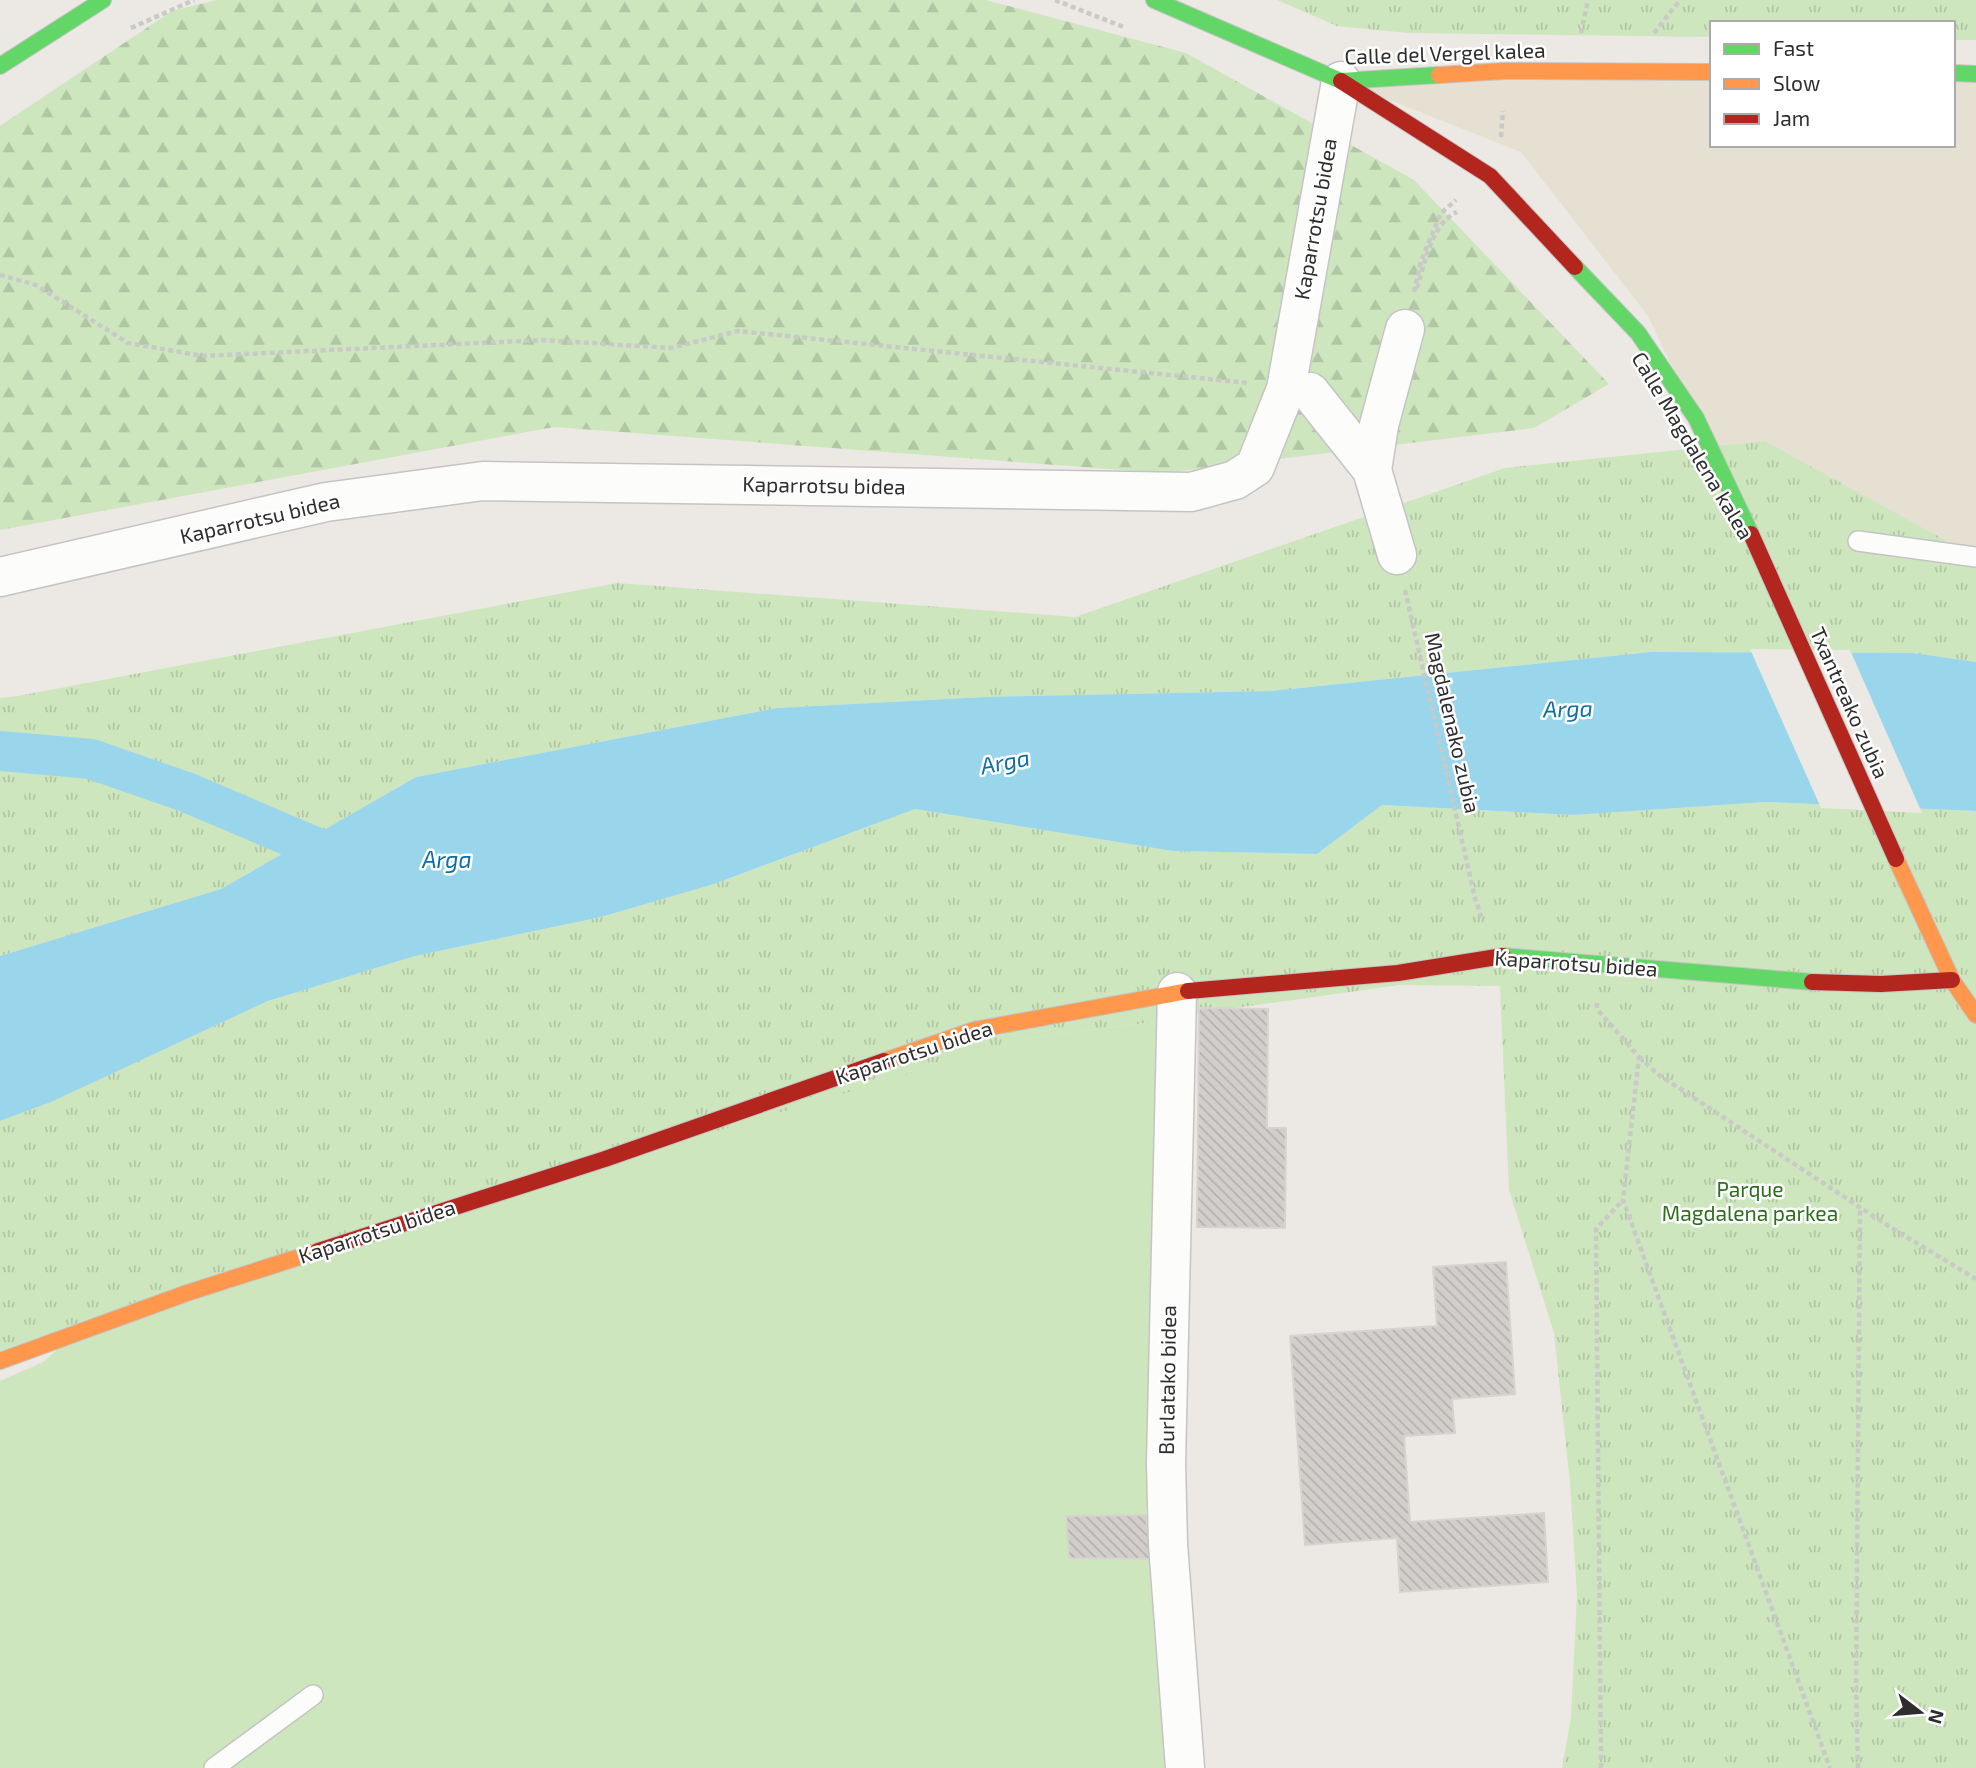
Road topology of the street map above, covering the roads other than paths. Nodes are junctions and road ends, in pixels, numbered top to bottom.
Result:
1 (103, 0) edge
2 (1154, 0) edge
3 (0, 66) edge
4 (1710, 72) edge
5 (1955, 73) edge
6 (1976, 74) edge
7 (1341, 81) junction
8 (1405, 329) road end
9 (1298, 390) junction
10 (1372, 470) junction
11 (1740, 510) joint
12 (1858, 541) dead end
13 (1397, 555) road end
14 (1976, 557) edge
15 (0, 577) edge
16 (1952, 980) junction
17 (1177, 992) junction
18 (1976, 1015) edge
19 (0, 1361) edge
20 (313, 1695) dead end
21 (214, 1768) edge
22 (1185, 1768) edge

1 - 3 street
2 - 7 street, Calle del Vergel kalea
4 - 7 street, Calle del Vergel kalea
5 - 6 street
7 - 9 street, Kaparrotsu bidea
7 - 11 street, Calle Magdalena kalea
8 - 10 street
9 - 10 street
9 - 15 street, Kaparrotsu bidea
10 - 13 street
11 - 16 street, Txantreako zubia
12 - 14 lane
16 - 17 street, Kaparrotsu bidea
16 - 18 street
17 - 19 street, Kaparrotsu bidea
17 - 22 street, Burlatako bidea
20 - 21 lane

